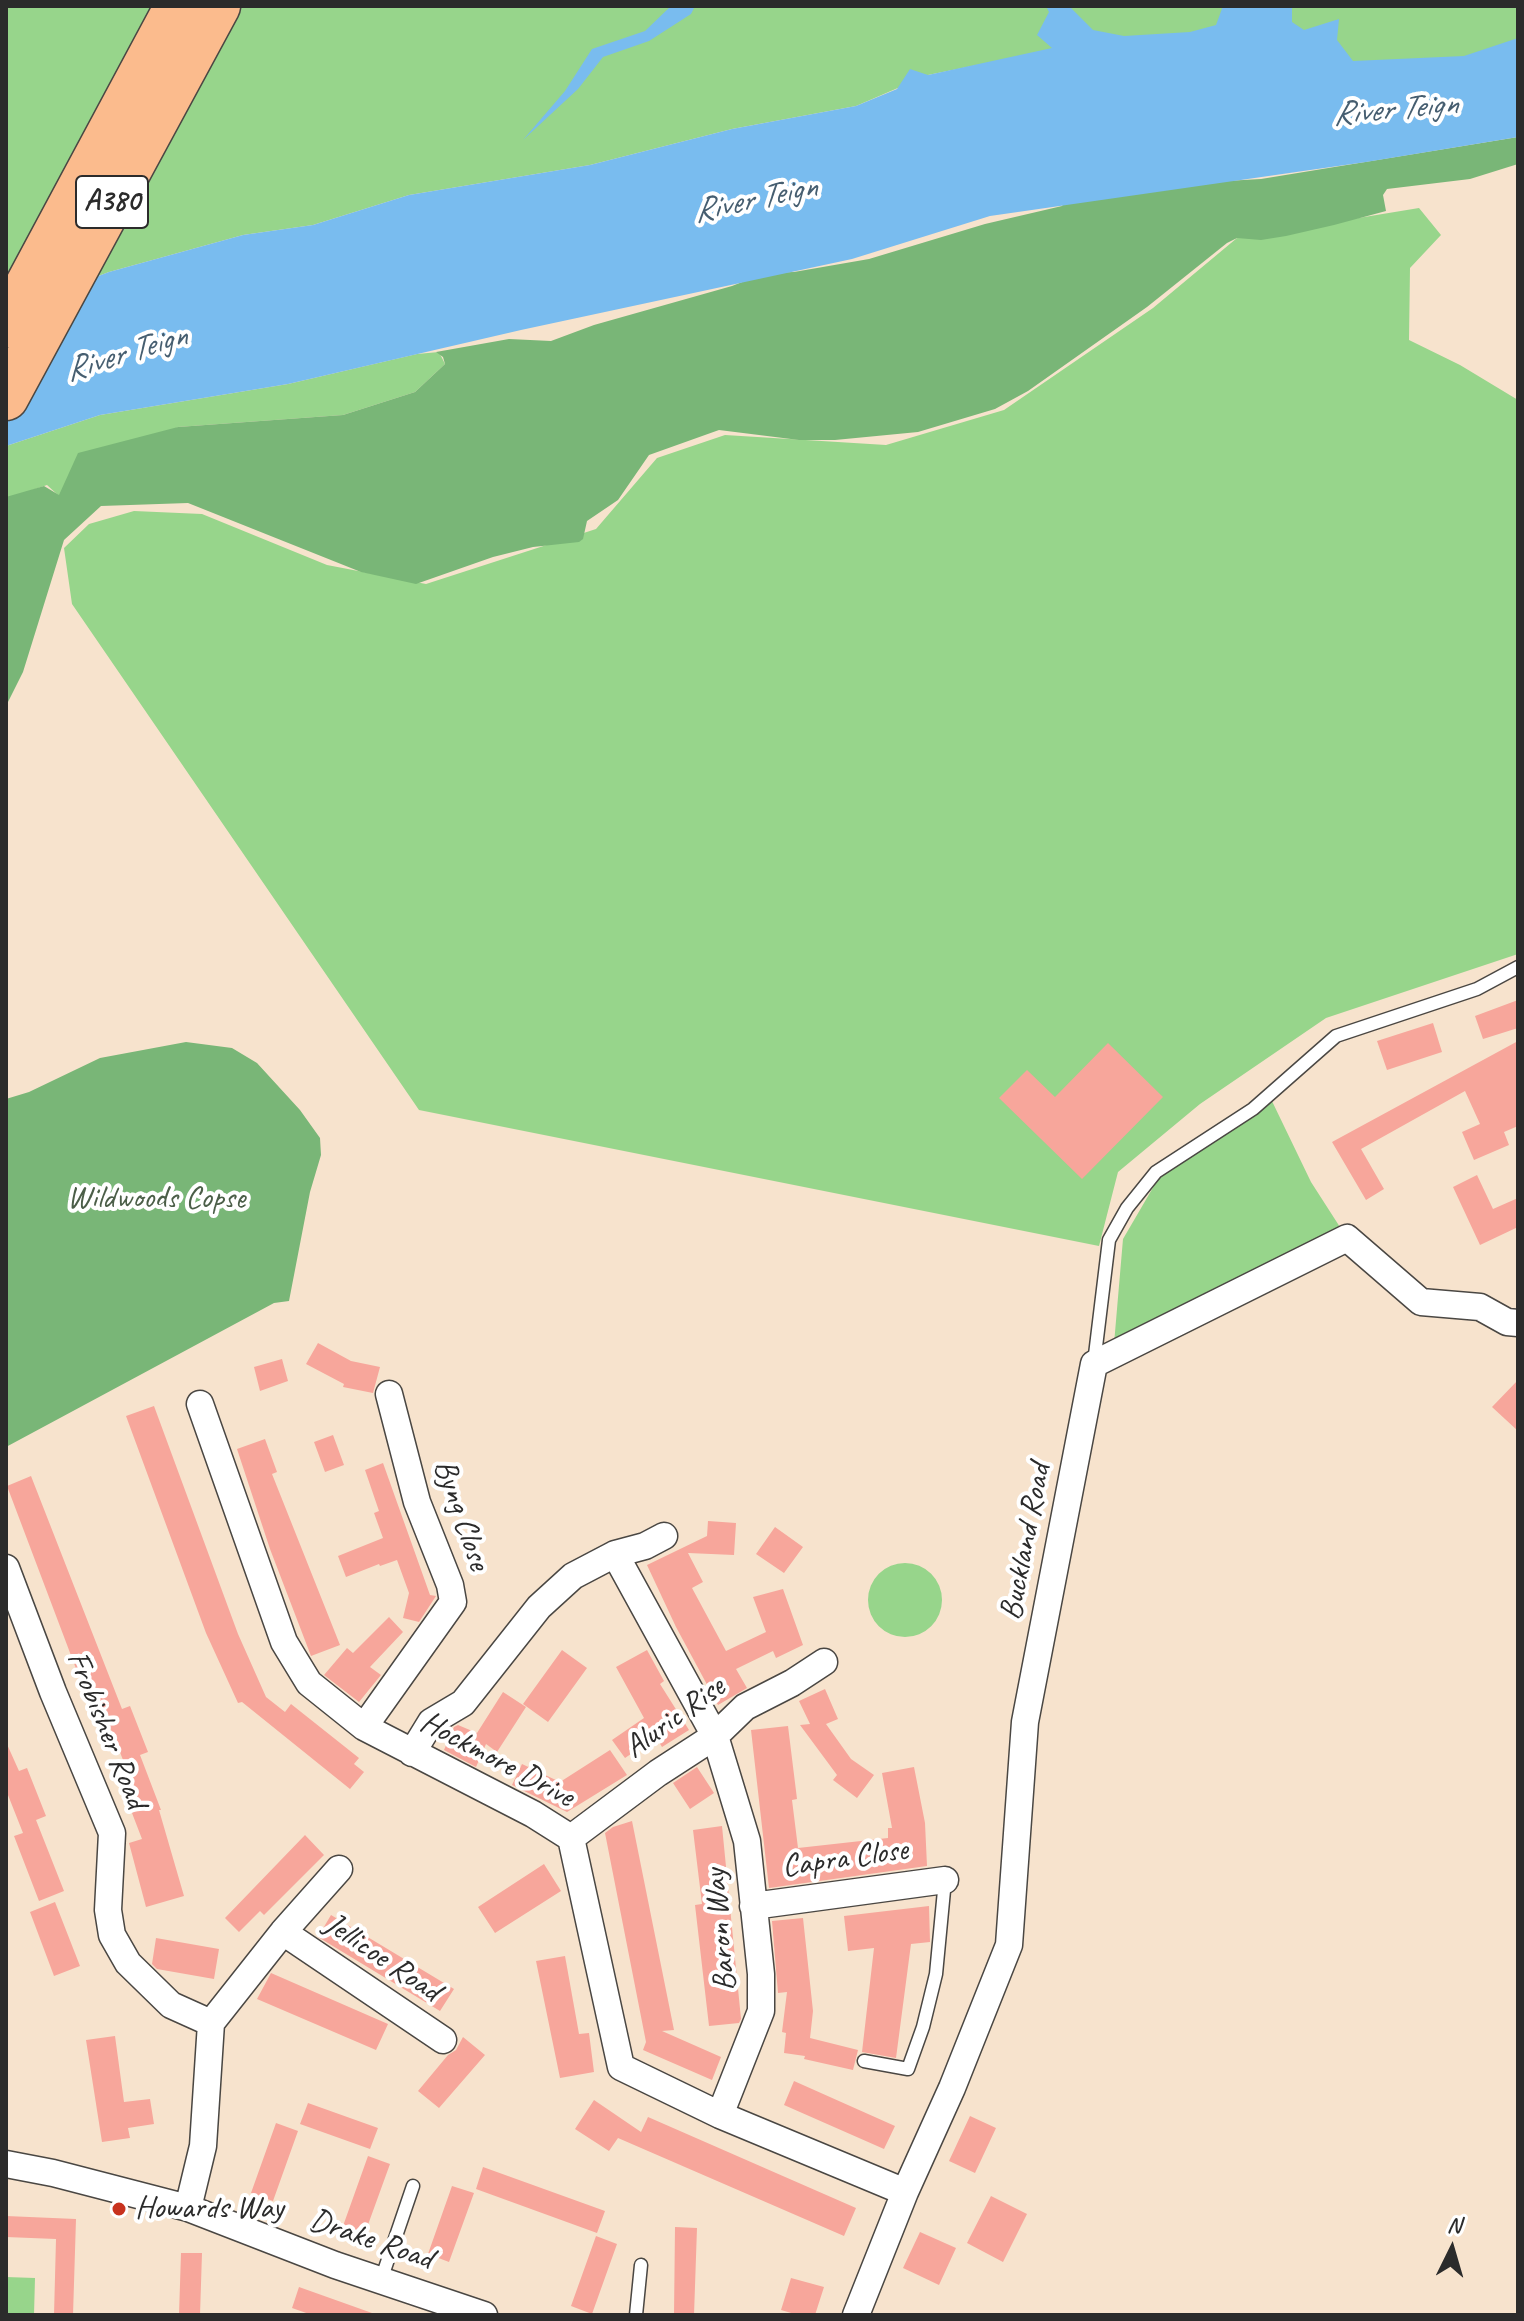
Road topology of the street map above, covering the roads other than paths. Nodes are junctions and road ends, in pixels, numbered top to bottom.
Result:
1 (177, 6) edge
2 (218, 6) edge
3 (6, 325) edge
4 (6, 398) edge
5 (1518, 967) edge
6 (1518, 1323) edge
7 (1094, 1364) junction
8 (389, 1394) dead end
9 (200, 1404) dead end
10 (664, 1536) dead end
11 (615, 1554) junction
12 (6, 1568) edge
13 (824, 1662) dead end
14 (364, 1727) junction
15 (715, 1736) junction
16 (412, 1753) junction
17 (571, 1838) junction
18 (339, 1869) dead end
19 (945, 1880) joint
20 (753, 1906) junction
21 (283, 1932) junction
22 (211, 2023) junction
23 (443, 2040) dead end
24 (864, 2061) dead end
25 (720, 2115) junction
26 (6, 2164) edge
27 (413, 2186) dead end
28 (905, 2192) junction
29 (188, 2208) junction
30 (641, 2265) dead end
31 (381, 2280) junction
32 (484, 2315) edge
33 (636, 2315) edge
34 (856, 2315) edge

1 - 3 highway, A380
2 - 4 highway, A380
5 - 7 lane
6 - 7 street
7 - 28 street, Buckland Road
8 - 14 street, Byng Close
9 - 14 street, Hockmore Drive
10 - 11 street
11 - 15 street, Baron Way
11 - 16 street
12 - 22 street, Frobisher Road
13 - 15 street, Aluric Rise
14 - 16 street, Hockmore Drive
15 - 17 street, Aluric Rise
15 - 20 street, Baron Way
16 - 17 street, Hockmore Drive
17 - 25 street, Hockmore Drive
18 - 21 street, Jellicoe Road
19 - 20 street, Capra Close
19 - 24 lane
20 - 25 street, Baron Way
21 - 22 street, Jellicoe Road
21 - 23 street, Jellicoe Road
22 - 29 street
25 - 28 street, Hockmore Drive
26 - 29 street, Drake Road
27 - 31 lane
28 - 34 street, Buckland Road
29 - 31 street, Drake Road
30 - 33 lane
31 - 32 street, Drake Road

